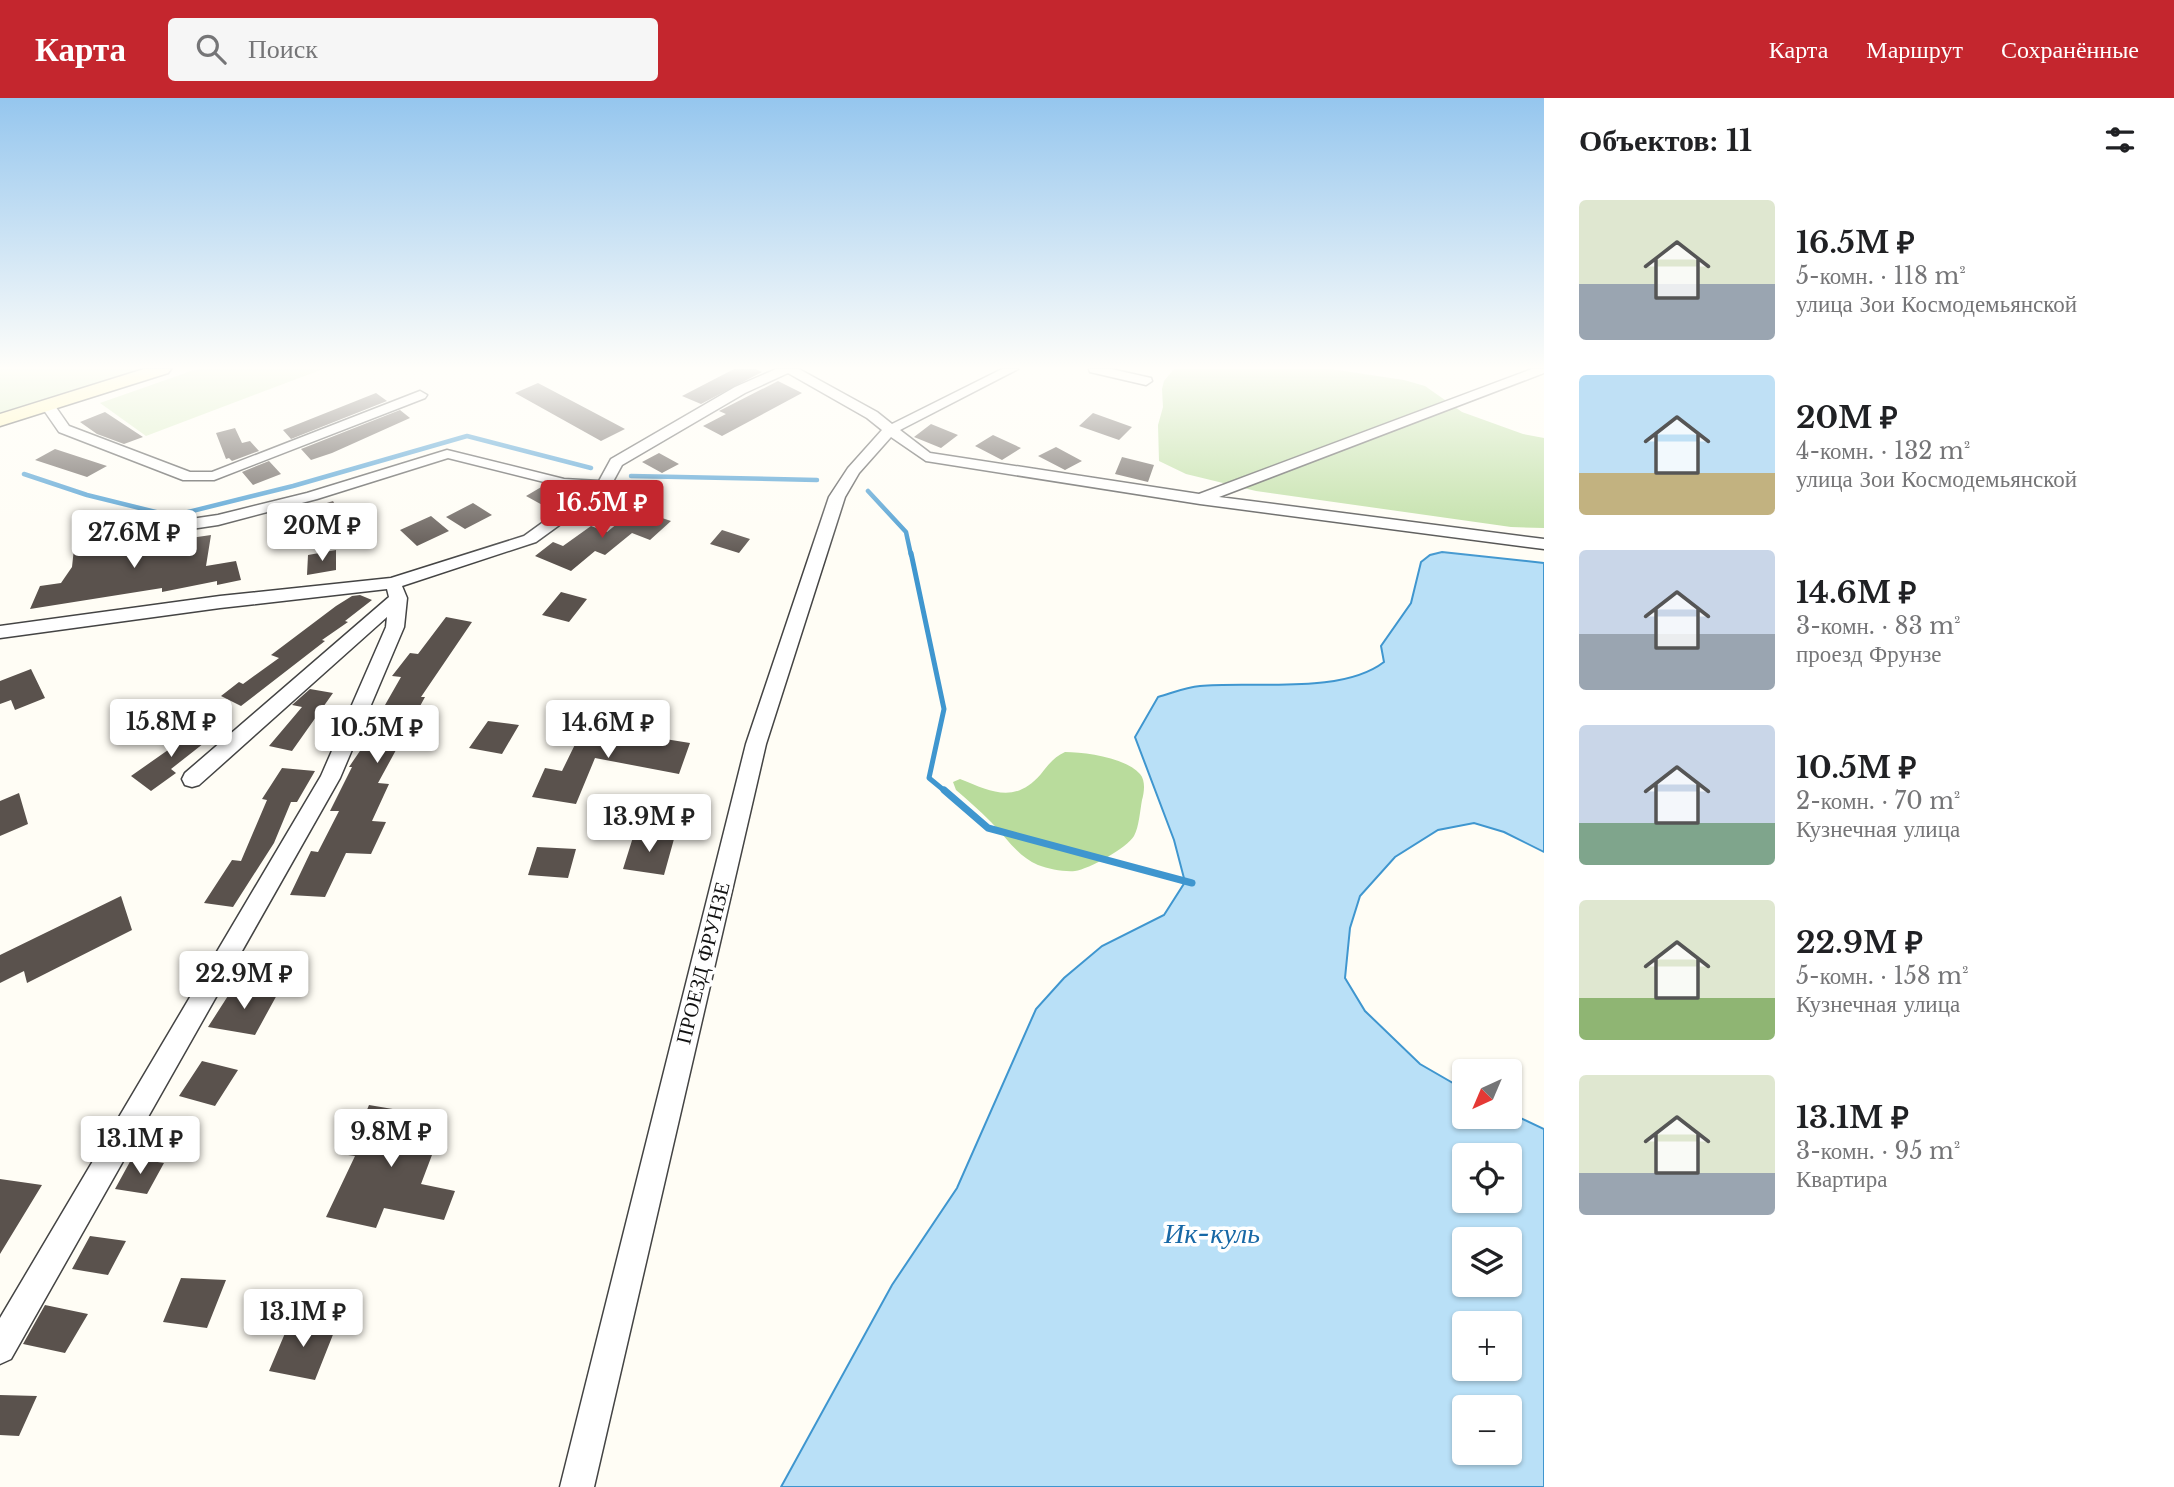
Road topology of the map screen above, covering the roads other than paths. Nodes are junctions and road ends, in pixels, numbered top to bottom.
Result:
1 (76, 434) edge
2 (321, 434) edge
3 (665, 434) edge
4 (887, 434) edge
5 (895, 434) edge
6 (1371, 434) edge
7 (604, 486) junction
8 (1199, 499) junction
9 (171, 527) dead end
10 (1544, 544) edge
11 (396, 590) junction
12 (0, 632) edge
13 (192, 779) dead end
14 (0, 1348) edge
15 (577, 1487) edge

1 - 2 street
3 - 7 street
4 - 15 street, ПРОЕЗД ФРУНЗЕ
5 - 8 street
6 - 8 street
7 - 9 street
7 - 11 street
8 - 10 street
11 - 12 street
11 - 13 street
11 - 14 street

